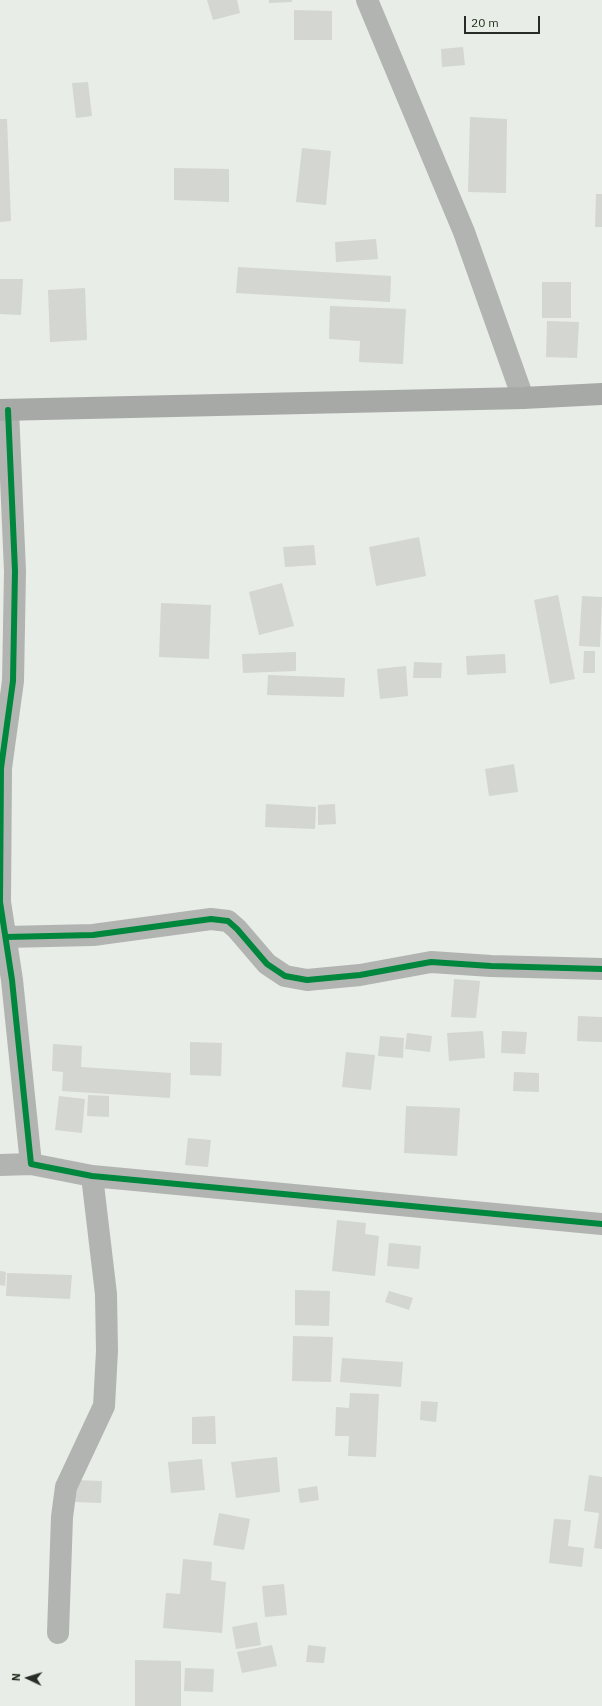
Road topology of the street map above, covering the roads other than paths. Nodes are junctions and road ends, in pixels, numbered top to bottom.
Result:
1 (367, 0) edge
2 (602, 394) edge
3 (523, 398) junction
4 (4, 410) edge
5 (6, 937) junction
6 (602, 969) edge
7 (31, 1164) junction
8 (0, 1165) edge
9 (92, 1176) junction
10 (602, 1224) edge
11 (58, 1633) dead end

1 - 3 street
2 - 3 main road
3 - 4 main road
4 - 5 street
5 - 6 street
5 - 7 street
7 - 8 street
7 - 9 street
9 - 10 street
9 - 11 street

